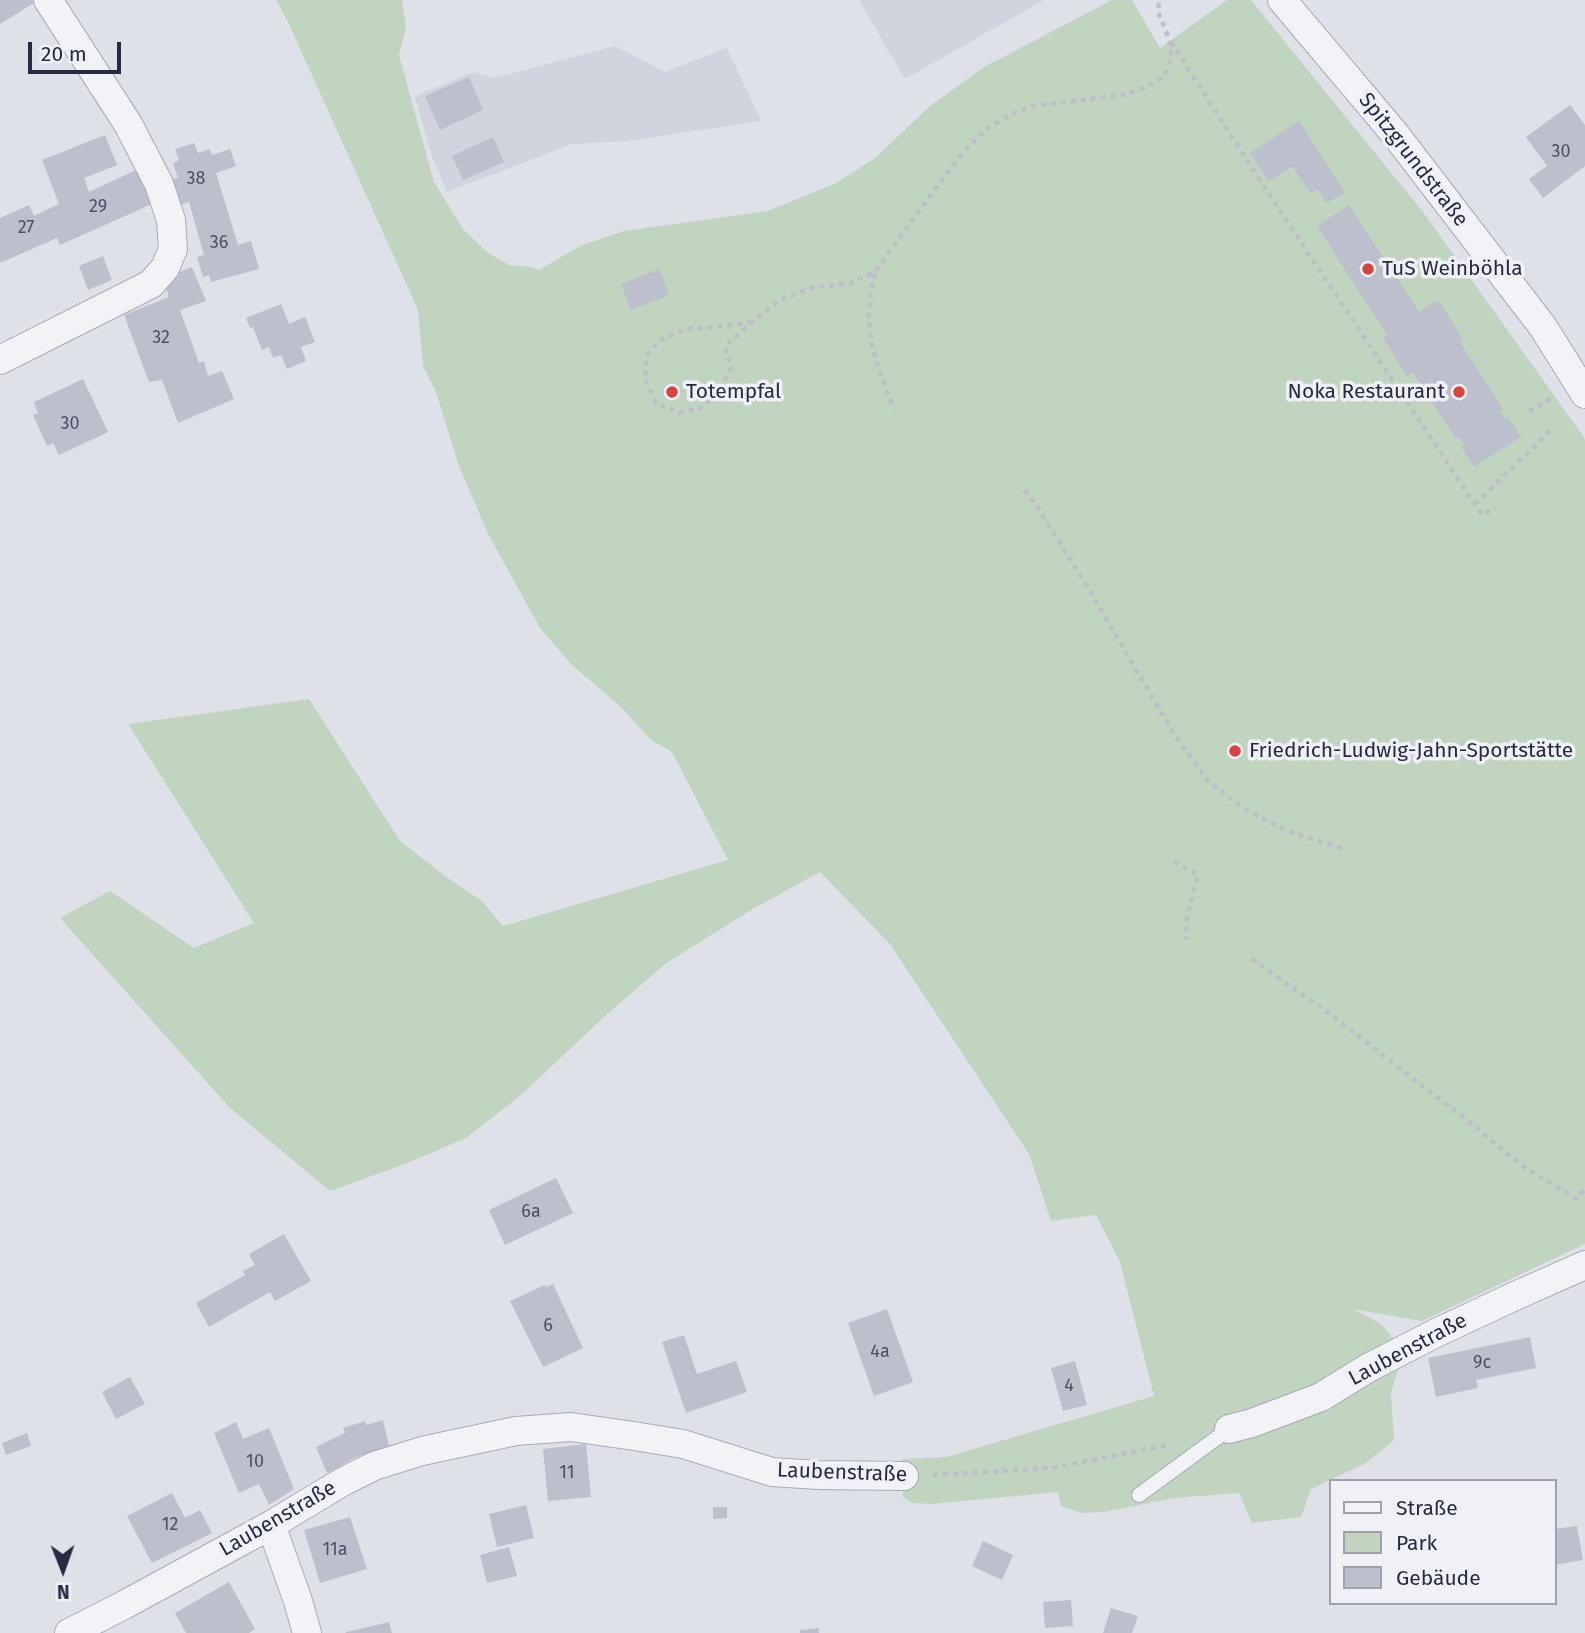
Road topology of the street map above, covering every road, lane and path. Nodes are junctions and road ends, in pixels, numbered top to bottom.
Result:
1 (48, 0) edge
2 (1159, 0) edge
3 (1282, 0) edge
4 (1170, 41) junction
5 (875, 272) junction
6 (752, 321) junction
7 (0, 360) edge
8 (1585, 394) edge
9 (894, 409) dead end
10 (1553, 428) dead end
11 (1025, 490) dead end
12 (1475, 504) junction
13 (1495, 508) dead end
14 (1344, 849) dead end
15 (1174, 862) dead end
16 (1186, 940) dead end
17 (1252, 959) dead end
18 (1585, 1189) edge
19 (1585, 1265) edge
20 (1229, 1429) joint
21 (1172, 1443) dead end
22 (904, 1476) joint
23 (1139, 1494) dead end
24 (271, 1525) junction
25 (69, 1633) edge
26 (307, 1633) edge

1 - 7 street
2 - 4 path
3 - 8 street, Spitzgrundstraße
4 - 5 path
4 - 12 path
5 - 6 path
5 - 9 path
6 - 6 path
10 - 12 path
11 - 14 path
12 - 13 path
15 - 16 path
17 - 18 path
19 - 20 street, Laubenstraße
20 - 23 lane
21 - 22 path, Laubenstraße
22 - 24 street, Laubenstraße
24 - 25 street, Laubenstraße
24 - 26 street

